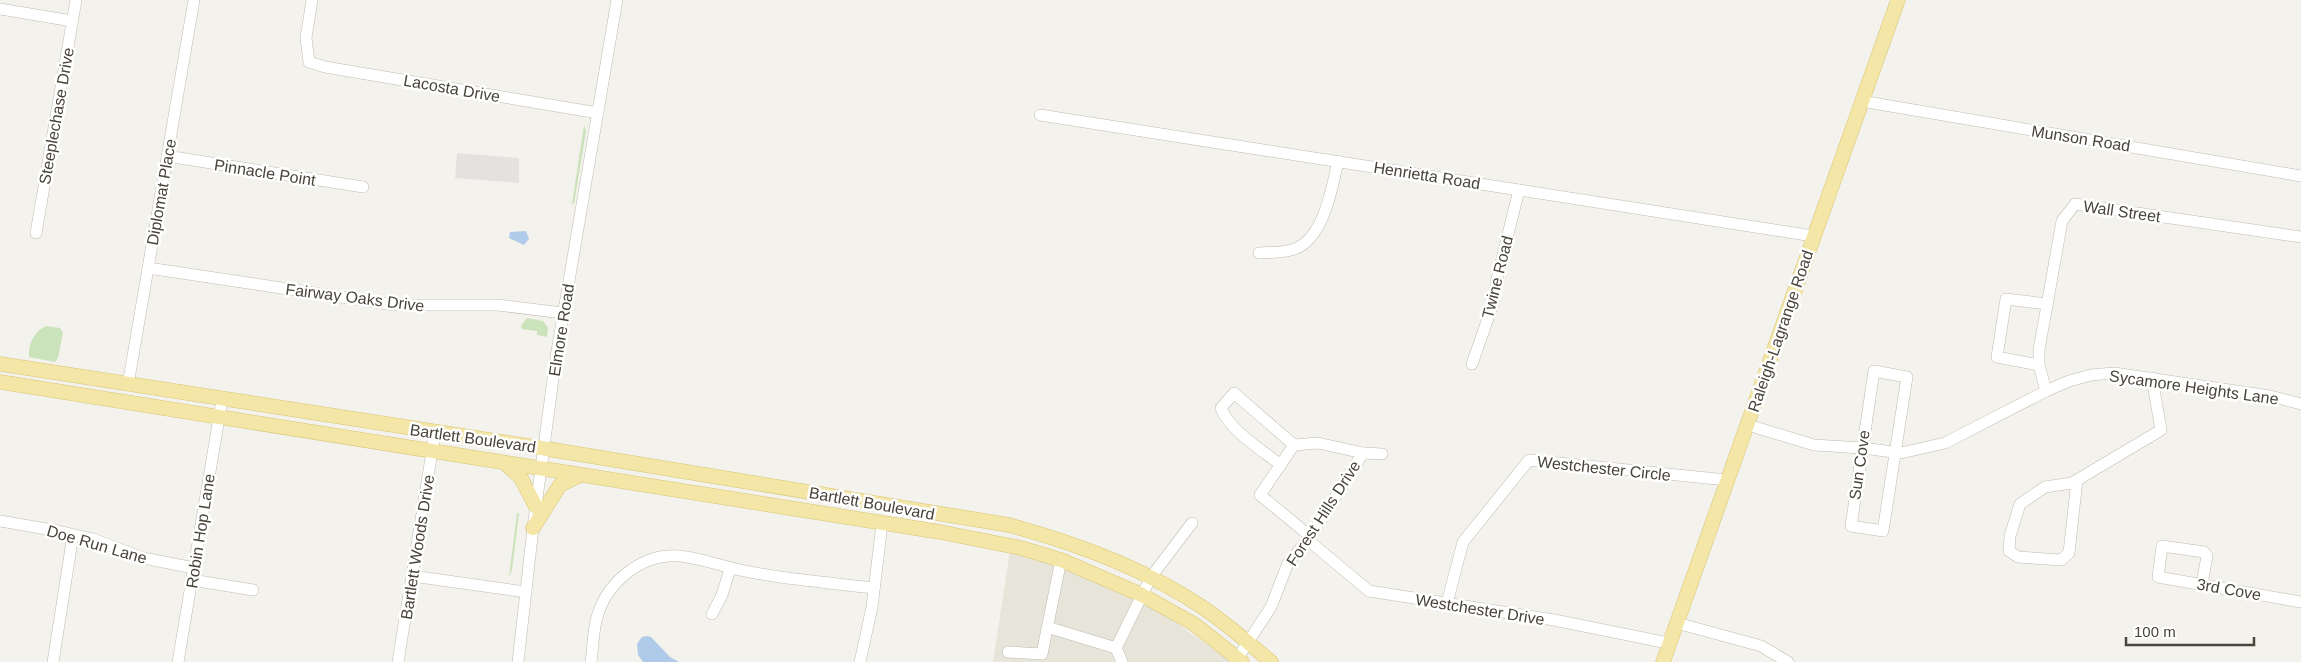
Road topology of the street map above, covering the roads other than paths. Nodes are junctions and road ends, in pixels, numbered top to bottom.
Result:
1 (76, 0) edge
2 (194, 0) edge
3 (312, 0) edge
4 (617, 0) edge
5 (1898, 0) edge
6 (0, 9) edge
7 (72, 21) junction
8 (1861, 101) junction
9 (598, 113) junction
10 (1040, 115) dead end
11 (167, 156) junction
12 (1338, 161) junction
13 (2301, 176) edge
14 (363, 187) dead end
15 (1519, 190) junction
16 (36, 233) dead end
17 (1813, 236) junction
18 (2301, 237) edge
19 (1259, 253) dead end
20 (148, 268) junction
21 (2047, 304) junction
22 (563, 313) junction
23 (0, 364) edge
24 (1472, 364) dead end
25 (2039, 365) junction
26 (2152, 378) junction
27 (0, 382) edge
28 (128, 385) junction
29 (2046, 391) junction
30 (222, 400) junction
31 (2301, 404) edge
32 (219, 418) junction
33 (1748, 425) junction
34 (435, 433) junction
35 (1294, 445) junction
36 (1862, 448) junction
37 (544, 449) junction
38 (432, 451) junction
39 (1363, 453) junction
40 (1896, 453) junction
41 (1382, 454) dead end
42 (505, 463) junction
43 (1281, 465) junction
44 (542, 469) junction
45 (580, 475) junction
46 (1727, 480) junction
47 (2077, 480) junction
48 (743, 482) junction
49 (740, 500) junction
50 (536, 507) junction
51 (0, 521) edge
52 (1192, 523) dead end
53 (882, 524) junction
54 (1009, 525) junction
55 (533, 528) junction
56 (73, 535) junction
57 (1309, 538) junction
58 (1006, 545) junction
59 (1061, 560) junction
60 (730, 569) junction
61 (193, 574) junction
62 (412, 576) junction
63 (2202, 584) junction
64 (1146, 586) junction
65 (874, 588) junction
66 (254, 590) dead end
67 (526, 592) junction
68 (2301, 602) edge
69 (1447, 603) junction
70 (712, 614) dead end
71 (1677, 623) junction
72 (1047, 627) junction
73 (1668, 643) junction
74 (1116, 648) junction
75 (1008, 652) dead end
76 (1240, 655) edge
77 (53, 662) edge
78 (178, 662) edge
79 (398, 662) edge
80 (518, 662) edge
81 (591, 662) edge
82 (860, 662) edge
83 (1122, 662) edge
84 (1271, 662) edge
85 (1663, 662) edge
86 (1788, 662) edge

1 - 7 street, Steeplechase Drive
2 - 11 street, Diplomat Place
3 - 9 street, Lacosta Drive
4 - 9 street, Elmore Road
5 - 8 main road, Raleigh-Lagrange Road
6 - 7 street
7 - 16 street, Steeplechase Drive
8 - 13 street, Munson Road
8 - 17 main road, Raleigh-Lagrange Road
9 - 22 street, Elmore Road
10 - 12 street, Henrietta Road
11 - 14 street, Pinnacle Point
11 - 20 street, Diplomat Place
12 - 15 street, Henrietta Road
12 - 19 street
15 - 17 street, Henrietta Road
15 - 24 street, Twine Road
17 - 33 main road, Raleigh-Lagrange Road
18 - 21 street, Wall Street
20 - 22 street, Fairway Oaks Drive
20 - 28 street, Diplomat Place
21 - 25 street, Wall Street
21 - 25 street
22 - 37 street, Elmore Road
23 - 28 main road, Bartlett Boulevard
25 - 29 street, Wall Street
26 - 29 street, Sycamore Heights Lane
26 - 31 street, Sycamore Heights Lane
26 - 47 street
27 - 32 main road, Bartlett Boulevard
28 - 30 main road, Bartlett Boulevard
29 - 40 street, Sycamore Heights Lane
30 - 32 street, Robin Hop Lane
30 - 34 main road, Bartlett Boulevard
32 - 38 main road, Bartlett Boulevard
32 - 61 street, Robin Hop Lane
33 - 36 street, Sycamore Heights Lane
33 - 46 main road, Raleigh-Lagrange Road
34 - 37 main road, Bartlett Boulevard
34 - 38 street, Bartlett Woods Drive
35 - 39 street
35 - 43 street
35 - 43 street
36 - 40 street, Sycamore Heights Lane
36 - 40 street, Sun Cove
36 - 40 street, Sun Cove
37 - 44 street, Elmore Road
37 - 48 main road, Bartlett Boulevard
38 - 42 main road, Bartlett Boulevard
38 - 62 street, Bartlett Woods Drive
39 - 41 street
39 - 57 street, Forest Hills Drive
42 - 44 main road, Bartlett Boulevard
42 - 50 main road
43 - 57 street, Westchester Drive
44 - 45 main road, Bartlett Boulevard
44 - 50 street, Elmore Road
45 - 49 main road, Bartlett Boulevard
45 - 55 main road
46 - 69 street, Westchester Circle
46 - 71 main road, Raleigh-Lagrange Road
47 - 47 street
48 - 49 main road
48 - 54 main road, Bartlett Boulevard
49 - 53 main road, Bartlett Boulevard
50 - 55 street, Elmore Road
51 - 56 street, Doe Run Lane
52 - 64 street
53 - 58 main road, Bartlett Boulevard
53 - 65 street
54 - 58 main road
54 - 64 main road, Bartlett Boulevard
55 - 67 street, Elmore Road
56 - 61 street, Doe Run Lane
56 - 77 street
57 - 69 street, Westchester Drive
57 - 76 street, Forest Hills Drive
58 - 59 main road, Bartlett Boulevard
59 - 64 main road, Bartlett Boulevard
59 - 72 street
60 - 65 street
60 - 70 street
60 - 81 street
61 - 66 street, Doe Run Lane
61 - 78 street, Robin Hop Lane
62 - 67 street
62 - 79 street, Bartlett Woods Drive
63 - 63 street, 3rd Cove
63 - 68 street, 3rd Cove
64 - 74 street
64 - 76 main road
64 - 76 main road
65 - 82 street
67 - 80 street, Elmore Road
69 - 73 street, Westchester Drive
71 - 73 main road, Raleigh-Lagrange Road
71 - 86 street
72 - 74 street
72 - 75 street
73 - 85 main road, Raleigh-Lagrange Road
74 - 83 street
76 - 84 main road

